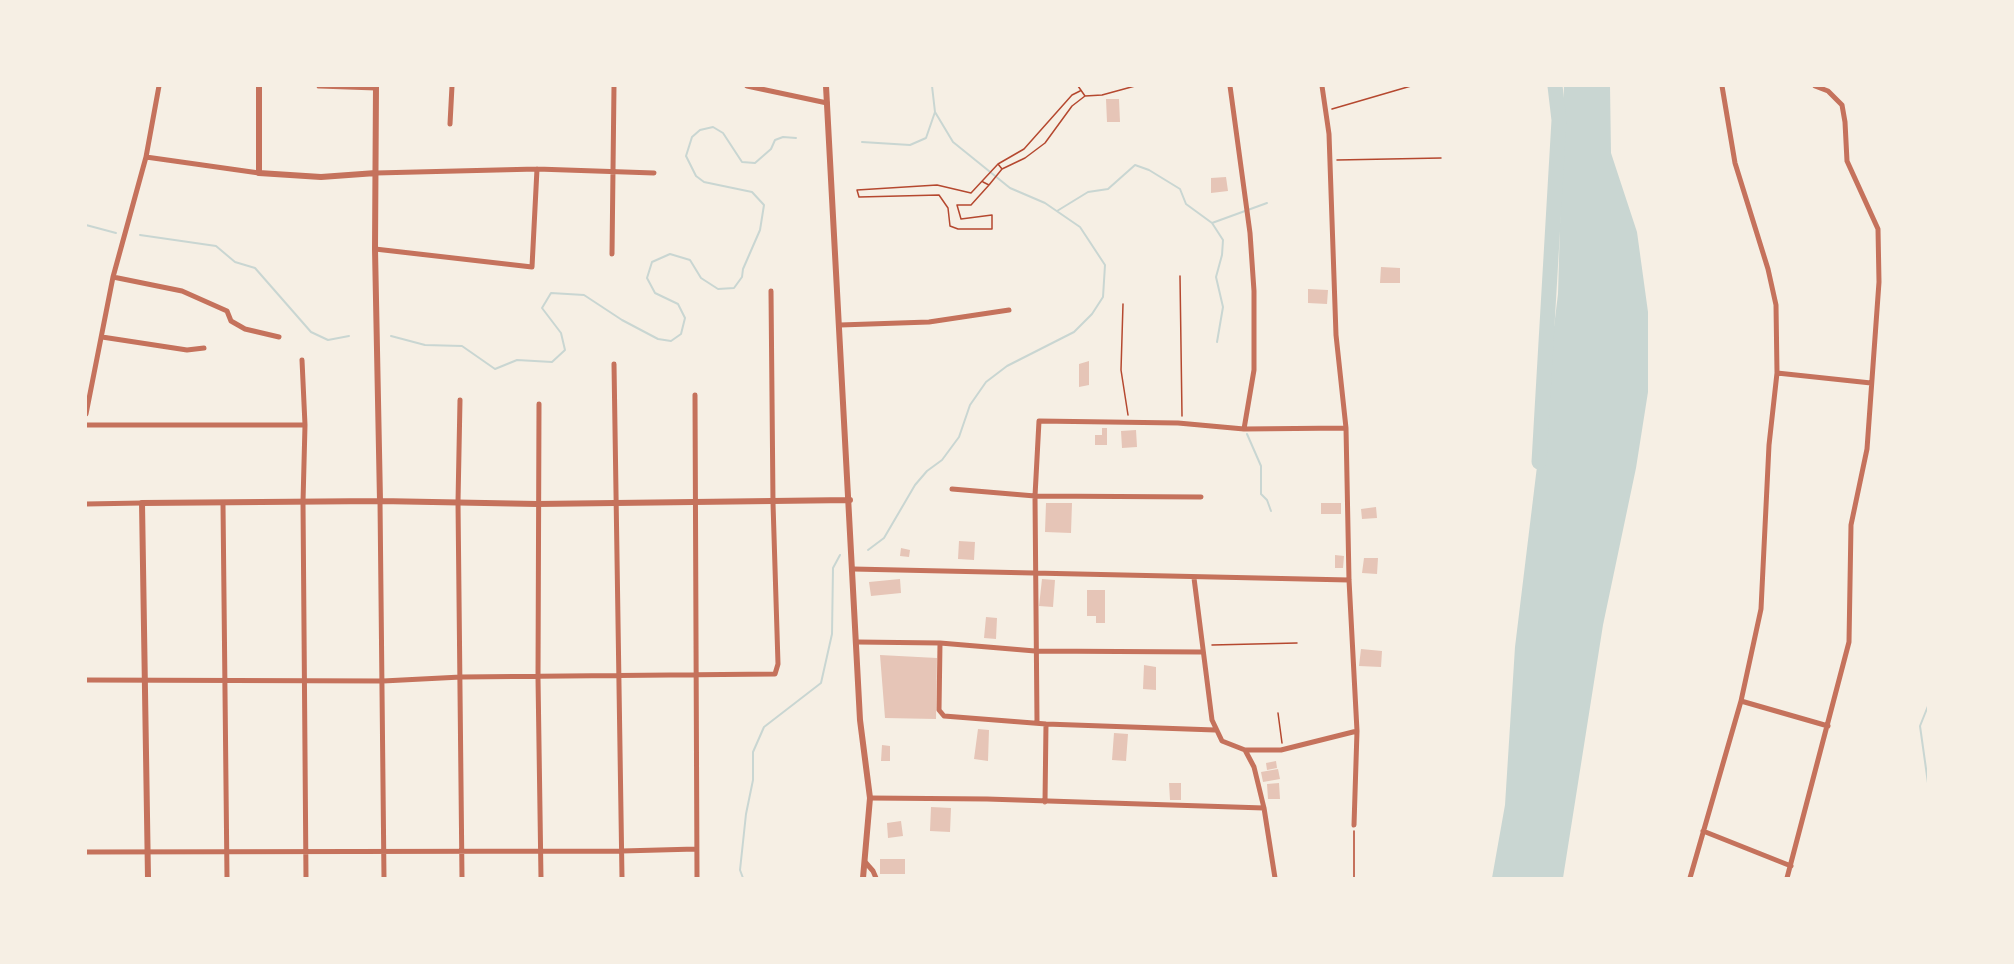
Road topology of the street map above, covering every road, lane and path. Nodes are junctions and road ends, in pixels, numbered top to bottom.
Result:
1 (159, 86) edge
2 (259, 86) edge
3 (320, 86) edge
4 (452, 86) edge
5 (614, 86) edge
6 (747, 86) edge
7 (826, 86) edge
8 (1078, 86) edge
9 (1135, 86) edge
10 (1230, 86) edge
11 (1322, 86) edge
12 (1411, 86) edge
13 (1722, 86) edge
14 (1815, 86) edge
15 (376, 87) edge
16 (1080, 91) junction
17 (1085, 96) junction
18 (827, 102) junction
19 (1326, 111) junction
20 (450, 124) dead end
21 (146, 157) junction
22 (1441, 158) dead end
23 (1330, 160) junction
24 (998, 164) junction
25 (537, 169) junction
26 (1002, 169) junction
27 (259, 173) junction
28 (376, 173) junction
29 (614, 173) junction
30 (654, 173) dead end
31 (983, 182) junction
32 (989, 185) junction
33 (375, 249) junction
34 (612, 254) dead end
35 (1180, 276) dead end
36 (112, 277) junction
37 (771, 291) dead end
38 (1123, 304) dead end
39 (1009, 310) dead end
40 (840, 325) junction
41 (102, 337) junction
42 (279, 337) dead end
43 (204, 348) dead end
44 (302, 360) dead end
45 (614, 364) dead end
46 (1777, 373) junction
47 (86, 378) edge
48 (93, 379) junction
49 (1871, 383) junction
50 (695, 395) dead end
51 (460, 400) dead end
52 (539, 404) dead end
53 (86, 414) edge
54 (1129, 422) junction
55 (1182, 423) junction
56 (305, 424) junction
57 (86, 425) edge
58 (1346, 428) junction
59 (1244, 429) junction
60 (952, 489) dead end
61 (1035, 496) junction
62 (1201, 497) dead end
63 (850, 500) junction
64 (380, 501) junction
65 (694, 501) junction
66 (303, 502) junction
67 (459, 502) junction
68 (617, 502) junction
69 (142, 503) junction
70 (773, 503) junction
71 (86, 504) edge
72 (223, 504) junction
73 (537, 504) junction
74 (853, 569) junction
75 (1036, 574) junction
76 (1194, 578) junction
77 (1349, 580) junction
78 (857, 642) junction
79 (940, 643) junction
80 (1297, 643) dead end
81 (1212, 645) dead end
82 (1035, 651) junction
83 (1202, 652) junction
84 (697, 674) junction
85 (618, 676) junction
86 (461, 677) junction
87 (538, 678) junction
88 (145, 679) junction
89 (226, 679) junction
90 (86, 680) edge
91 (304, 680) junction
92 (383, 681) junction
93 (1741, 701) junction
94 (1278, 713) dead end
95 (1037, 722) junction
96 (1046, 724) junction
97 (1828, 726) junction
98 (1215, 730) junction
99 (1357, 731) junction
100 (1283, 749) junction
101 (1245, 750) junction
102 (870, 798) junction
103 (1046, 802) junction
104 (1264, 808) junction
105 (1354, 825) joint
106 (1703, 831) junction
107 (696, 849) junction
108 (462, 850) junction
109 (541, 850) junction
110 (383, 851) junction
111 (622, 851) junction
112 (86, 852) edge
113 (147, 852) junction
114 (227, 852) junction
115 (305, 852) junction
116 (866, 863) junction
117 (1791, 866) junction
118 (148, 879) edge
119 (227, 879) edge
120 (306, 879) edge
121 (384, 879) edge
122 (462, 879) edge
123 (541, 879) edge
124 (622, 879) edge
125 (697, 879) edge
126 (863, 879) edge
127 (876, 879) edge
128 (1275, 879) edge
129 (1354, 879) edge
130 (1690, 879) edge
131 (1787, 879) edge

1 - 21 street
2 - 27 street
3 - 15 street
4 - 20 street
5 - 29 street
6 - 18 street
7 - 18 street
8 - 16 path
9 - 17 path
10 - 59 street
11 - 19 street
12 - 19 path
13 - 46 street
14 - 49 street
15 - 28 street
16 - 17 path
16 - 24 path
17 - 26 path
18 - 40 street
19 - 23 street
21 - 27 street
21 - 36 street
22 - 23 path
23 - 58 street
24 - 26 path
24 - 31 path
25 - 28 street
25 - 29 street
25 - 33 street
26 - 32 path
27 - 28 street
28 - 33 street
29 - 30 street
29 - 34 street
31 - 32 path
31 - 32 path
33 - 64 street
35 - 55 path
36 - 41 street
36 - 42 street
37 - 70 street
38 - 54 path
39 - 40 street
40 - 63 street
41 - 43 street
41 - 48 street
44 - 56 street
45 - 68 street
46 - 49 street
46 - 93 street
47 - 48 street
48 - 53 street
49 - 97 street
50 - 65 street
51 - 67 street
52 - 73 street
54 - 55 street
54 - 61 street
55 - 59 street
56 - 57 street
56 - 66 street
58 - 59 street
58 - 77 street
60 - 61 street
61 - 62 street
61 - 75 street
63 - 70 street
63 - 74 street
64 - 66 street
64 - 67 street
64 - 92 street
65 - 68 street
65 - 70 street
65 - 84 street
66 - 72 street
66 - 91 street
67 - 73 street
67 - 86 street
68 - 73 street
68 - 85 street
69 - 71 street
69 - 72 street
69 - 88 street
70 - 84 street
72 - 89 street
73 - 87 street
74 - 75 street
74 - 78 street
75 - 76 street
75 - 82 street
76 - 77 street
76 - 83 street
77 - 99 street
78 - 79 street
78 - 102 street
79 - 82 street
79 - 95 street
80 - 81 path
82 - 83 street
82 - 95 street
83 - 98 street
84 - 85 street
84 - 107 street
85 - 87 street
85 - 111 street
86 - 87 street
86 - 92 street
86 - 108 street
87 - 109 street
88 - 89 street
88 - 90 street
88 - 113 street
89 - 91 street
89 - 114 street
91 - 92 street
91 - 115 street
92 - 110 street
93 - 97 street
93 - 106 street
94 - 100 path
95 - 96 street
96 - 98 street
96 - 103 street
97 - 117 street
98 - 101 street
99 - 100 street
99 - 105 street
100 - 101 street
101 - 104 street
102 - 103 street
102 - 116 street
103 - 104 street
104 - 128 street
105 - 129 path
106 - 117 street
106 - 130 street
107 - 111 street
107 - 125 street
108 - 109 street
108 - 110 street
108 - 122 street
109 - 111 street
109 - 123 street
110 - 115 street
110 - 121 street
111 - 124 street
112 - 113 street
113 - 114 street
113 - 118 street
114 - 115 street
114 - 119 street
115 - 120 street
116 - 126 street
116 - 127 street
117 - 131 street

